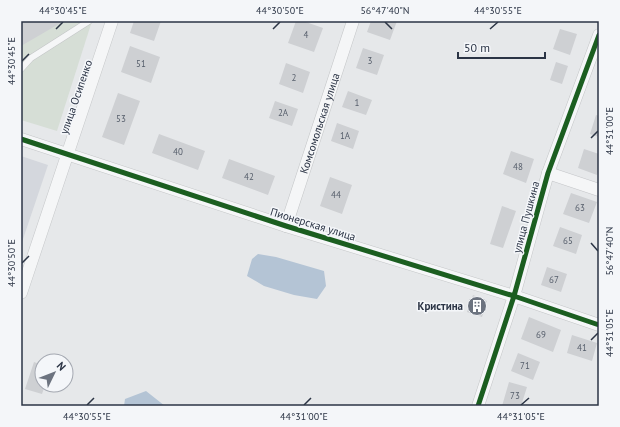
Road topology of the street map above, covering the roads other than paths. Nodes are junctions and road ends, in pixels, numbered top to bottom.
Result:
1 (89, 21) edge
2 (112, 21) edge
3 (353, 21) edge
4 (599, 35) edge
5 (21, 69) edge
6 (22, 138) edge
7 (68, 154) junction
8 (548, 173) junction
9 (599, 190) edge
10 (286, 226) junction
11 (21, 293) edge
12 (514, 296) junction
13 (599, 325) edge
14 (478, 406) edge

1 - 5 lane
2 - 7 street, улица Осипенко
3 - 10 street, Комсомольская улица
4 - 8 street, улица Пушкина
6 - 7 street, Пионерская улица
7 - 10 street, Пионерская улица
7 - 11 street, улица Осипенко
8 - 9 street
8 - 12 street, улица Пушкина
10 - 12 street, Пионерская улица
12 - 13 street, Пионерская улица
12 - 14 street, улица Пушкина

